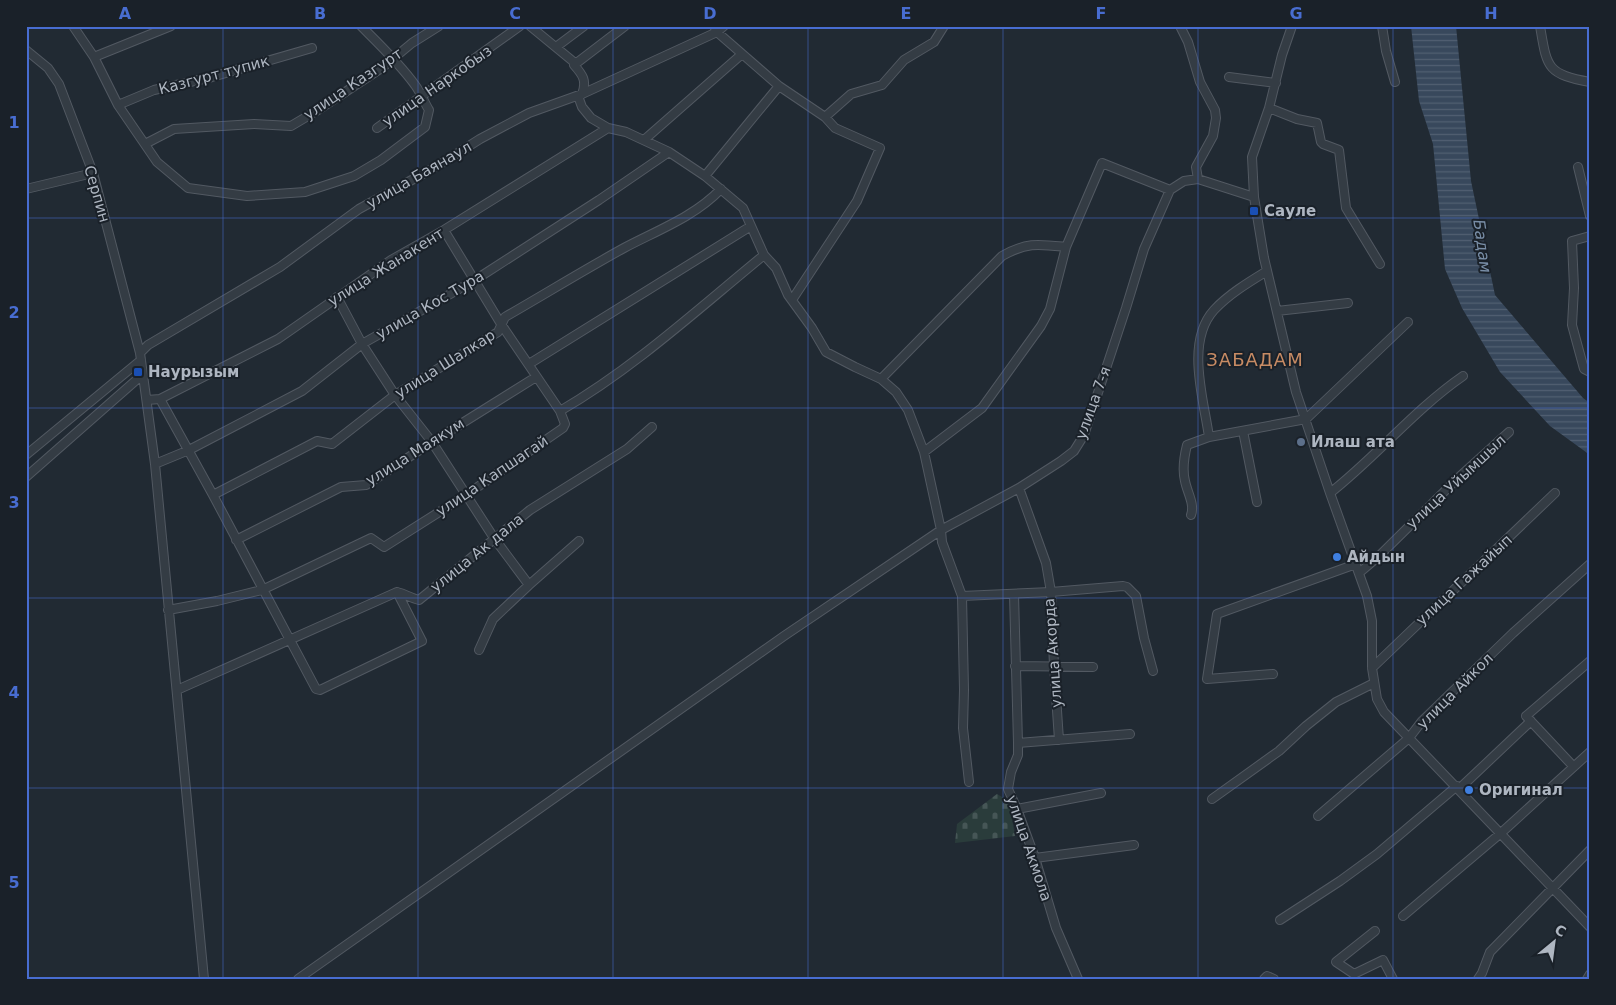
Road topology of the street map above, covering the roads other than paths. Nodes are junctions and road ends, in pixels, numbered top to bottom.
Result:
1 (72, 26) edge
2 (171, 26) edge
3 (361, 26) edge
4 (439, 26) edge
5 (520, 26) edge
6 (530, 26) edge
7 (584, 26) edge
8 (625, 26) edge
9 (724, 26) edge
10 (944, 26) edge
11 (1180, 26) edge
12 (1292, 26) edge
13 (1382, 26) edge
14 (1540, 26) edge
15 (716, 29) edge
16 (556, 47) junction
17 (312, 48) dead end
18 (26, 50) edge
19 (742, 54) junction
20 (94, 58) junction
21 (393, 59) junction
22 (574, 65) junction
23 (1229, 77) dead end
24 (1395, 82) dead end
25 (1590, 82) edge
26 (1276, 83) junction
27 (779, 86) junction
28 (580, 95) junction
29 (421, 98) junction
30 (118, 105) junction
31 (1269, 108) junction
32 (825, 117) junction
33 (377, 128) dead end
34 (608, 128) junction
35 (644, 140) junction
36 (145, 144) junction
37 (668, 152) junction
38 (1578, 167) dead end
39 (93, 173) junction
40 (704, 176) junction
41 (1197, 176) junction
42 (26, 188) edge
43 (721, 189) junction
44 (1170, 190) junction
45 (1254, 196) junction
46 (1590, 216) edge
47 (751, 226) junction
48 (444, 230) junction
49 (1590, 236) edge
50 (1066, 246) junction
51 (764, 255) junction
52 (1380, 264) dead end
53 (1267, 270) junction
54 (475, 280) junction
55 (337, 297) junction
56 (792, 300) junction
57 (1348, 303) dead end
58 (1276, 311) junction
59 (1408, 322) dead end
60 (501, 324) junction
61 (362, 344) junction
62 (141, 356) junction
63 (528, 364) junction
64 (1590, 372) edge
65 (142, 375) junction
66 (1463, 376) dead end
67 (536, 377) junction
68 (881, 379) junction
69 (395, 395) junction
70 (160, 399) junction
71 (147, 400) junction
72 (560, 411) junction
73 (1306, 419) junction
74 (652, 427) dead end
75 (1243, 431) junction
76 (1509, 432) dead end
77 (1210, 437) junction
78 (432, 442) junction
79 (189, 450) junction
80 (924, 452) junction
81 (26, 455) edge
82 (155, 464) junction
83 (26, 477) edge
84 (1019, 488) junction
85 (1330, 493) junction
86 (1555, 493) dead end
87 (466, 494) junction
88 (213, 495) junction
89 (1257, 502) dead end
90 (1191, 515) dead end
91 (941, 530) junction
92 (494, 538) junction
93 (236, 540) junction
94 (579, 541) dead end
95 (1356, 564) junction
96 (1590, 564) edge
97 (1359, 573) junction
98 (529, 585) junction
99 (262, 590) junction
100 (397, 592) junction
101 (1051, 592) junction
102 (1014, 594) junction
103 (962, 596) junction
104 (168, 610) junction
105 (288, 640) junction
106 (479, 650) dead end
107 (1590, 661) edge
108 (1015, 666) junction
109 (1054, 666) junction
110 (1093, 667) dead end
111 (1372, 668) junction
112 (1154, 671) dead end
113 (1273, 674) dead end
114 (1374, 683) junction
115 (177, 690) junction
116 (1531, 721) junction
117 (1130, 734) dead end
118 (1409, 738) junction
119 (1059, 740) junction
120 (1018, 743) junction
121 (1590, 752) edge
122 (1573, 766) junction
123 (969, 782) dead end
124 (1458, 788) junction
125 (1100, 793) dead end
126 (1212, 799) dead end
127 (1017, 809) junction
128 (1318, 816) dead end
129 (1501, 833) junction
130 (1134, 845) dead end
131 (1590, 850) edge
132 (1035, 858) junction
133 (1553, 888) junction
134 (1403, 916) dead end
135 (1280, 920) dead end
136 (1590, 927) edge
137 (1375, 931) dead end
138 (1590, 974) edge
139 (205, 978) edge
140 (298, 979) edge
141 (1078, 979) edge
142 (1264, 979) edge
143 (1274, 979) edge
144 (1393, 979) edge
145 (1478, 979) edge
146 (1587, 979) edge

1 - 20 street
2 - 20 street
3 - 21 street
4 - 21 street, улица Казгурт
5 - 29 street, улица Наркобыз
6 - 16 street
7 - 16 street
8 - 22 street
9 - 15 street, улица Баянаул
10 - 32 street
11 - 41 street
12 - 26 street
13 - 24 street
14 - 25 street
15 - 19 street
15 - 28 street, улица Баянаул
16 - 22 street
17 - 30 street, Казгурт тупик
18 - 39 street, Серпин
19 - 27 street
19 - 35 street
20 - 30 street
21 - 29 street
21 - 36 street, улица Казгурт
22 - 28 street
23 - 26 street
26 - 31 street
27 - 32 street
27 - 40 street
28 - 34 street
28 - 62 street, улица Баянаул
29 - 33 street, улица Наркобыз
29 - 36 street
30 - 36 street
31 - 45 street
31 - 52 street
32 - 56 street
34 - 35 street
34 - 48 street, улица Жанакент
35 - 37 street
37 - 40 street
37 - 54 street, улица Кос Тура
38 - 46 street
39 - 42 street
39 - 62 street, Серпин
40 - 43 street
41 - 44 street
41 - 45 street
43 - 47 street
43 - 60 street, улица Шалкар
44 - 50 street
44 - 84 street, улица 7-я
45 - 53 street
47 - 51 street
47 - 63 street
48 - 54 street
48 - 55 street, улица Жанакент
49 - 64 street
50 - 68 street
50 - 80 street
51 - 56 street
51 - 72 street
53 - 58 street
53 - 77 street
54 - 60 street
54 - 61 street, улица Кос Тура
55 - 61 street
55 - 70 street, улица Жанакент
56 - 68 street
57 - 58 street
58 - 73 street
59 - 73 street
60 - 63 street
60 - 69 street, улица Шалкар
61 - 69 street
61 - 79 street, улица Кос Тура
62 - 65 street, Серпин
62 - 81 street, улица Баянаул
63 - 67 street
65 - 71 street, Серпин
65 - 83 street
66 - 85 street
67 - 72 street
67 - 78 street, улица Маякум
68 - 80 street
69 - 78 street
69 - 88 street, улица Шалкар
70 - 71 street
70 - 79 street
71 - 82 street, Серпин
72 - 87 street, улица Капшагай
73 - 75 street
73 - 85 street
74 - 92 street, улица Ак дала
75 - 77 street
75 - 89 street
76 - 97 street, улица Уйымшыл
77 - 90 street
78 - 87 street
78 - 93 street, улица Маякум
79 - 82 street, улица Кос Тура
79 - 88 street
80 - 91 street
82 - 104 street, Серпин
84 - 91 street, улица 7-я
84 - 101 street
85 - 95 street
86 - 111 street, улица Гажайып
87 - 92 street
87 - 99 street, улица Капшагай
88 - 93 street
91 - 103 street
91 - 140 street, улица 7-я
92 - 98 street
92 - 100 street, улица Ак дала
93 - 99 street
94 - 98 street
95 - 97 street
95 - 113 street
96 - 118 street, улица Айкол
97 - 111 street
98 - 106 street
99 - 104 street, улица Капшагай
99 - 105 street
100 - 105 street
100 - 105 street
101 - 102 street, улица Акорда
101 - 109 street, улица Акорда
101 - 112 street
102 - 103 street, улица Акорда
102 - 108 street, улица Акмола
103 - 123 street
104 - 115 street, Серпин
105 - 115 street
107 - 116 street
108 - 109 street
108 - 120 street, улица Акмола
109 - 110 street
109 - 119 street, улица Акорда
111 - 114 street
114 - 118 street
114 - 126 street
115 - 139 street, Серпин
116 - 122 street
116 - 124 street
117 - 119 street
118 - 124 street
118 - 128 street, улица Айкол
119 - 120 street
120 - 127 street, улица Акмола
121 - 122 street
122 - 129 street
124 - 129 street
124 - 135 street
125 - 127 street
127 - 132 street, улица Акмола
129 - 133 street
129 - 134 street
130 - 132 street
131 - 133 street
132 - 141 street, улица Акмола
133 - 136 street
133 - 145 street
137 - 144 street
138 - 146 street
142 - 143 street

